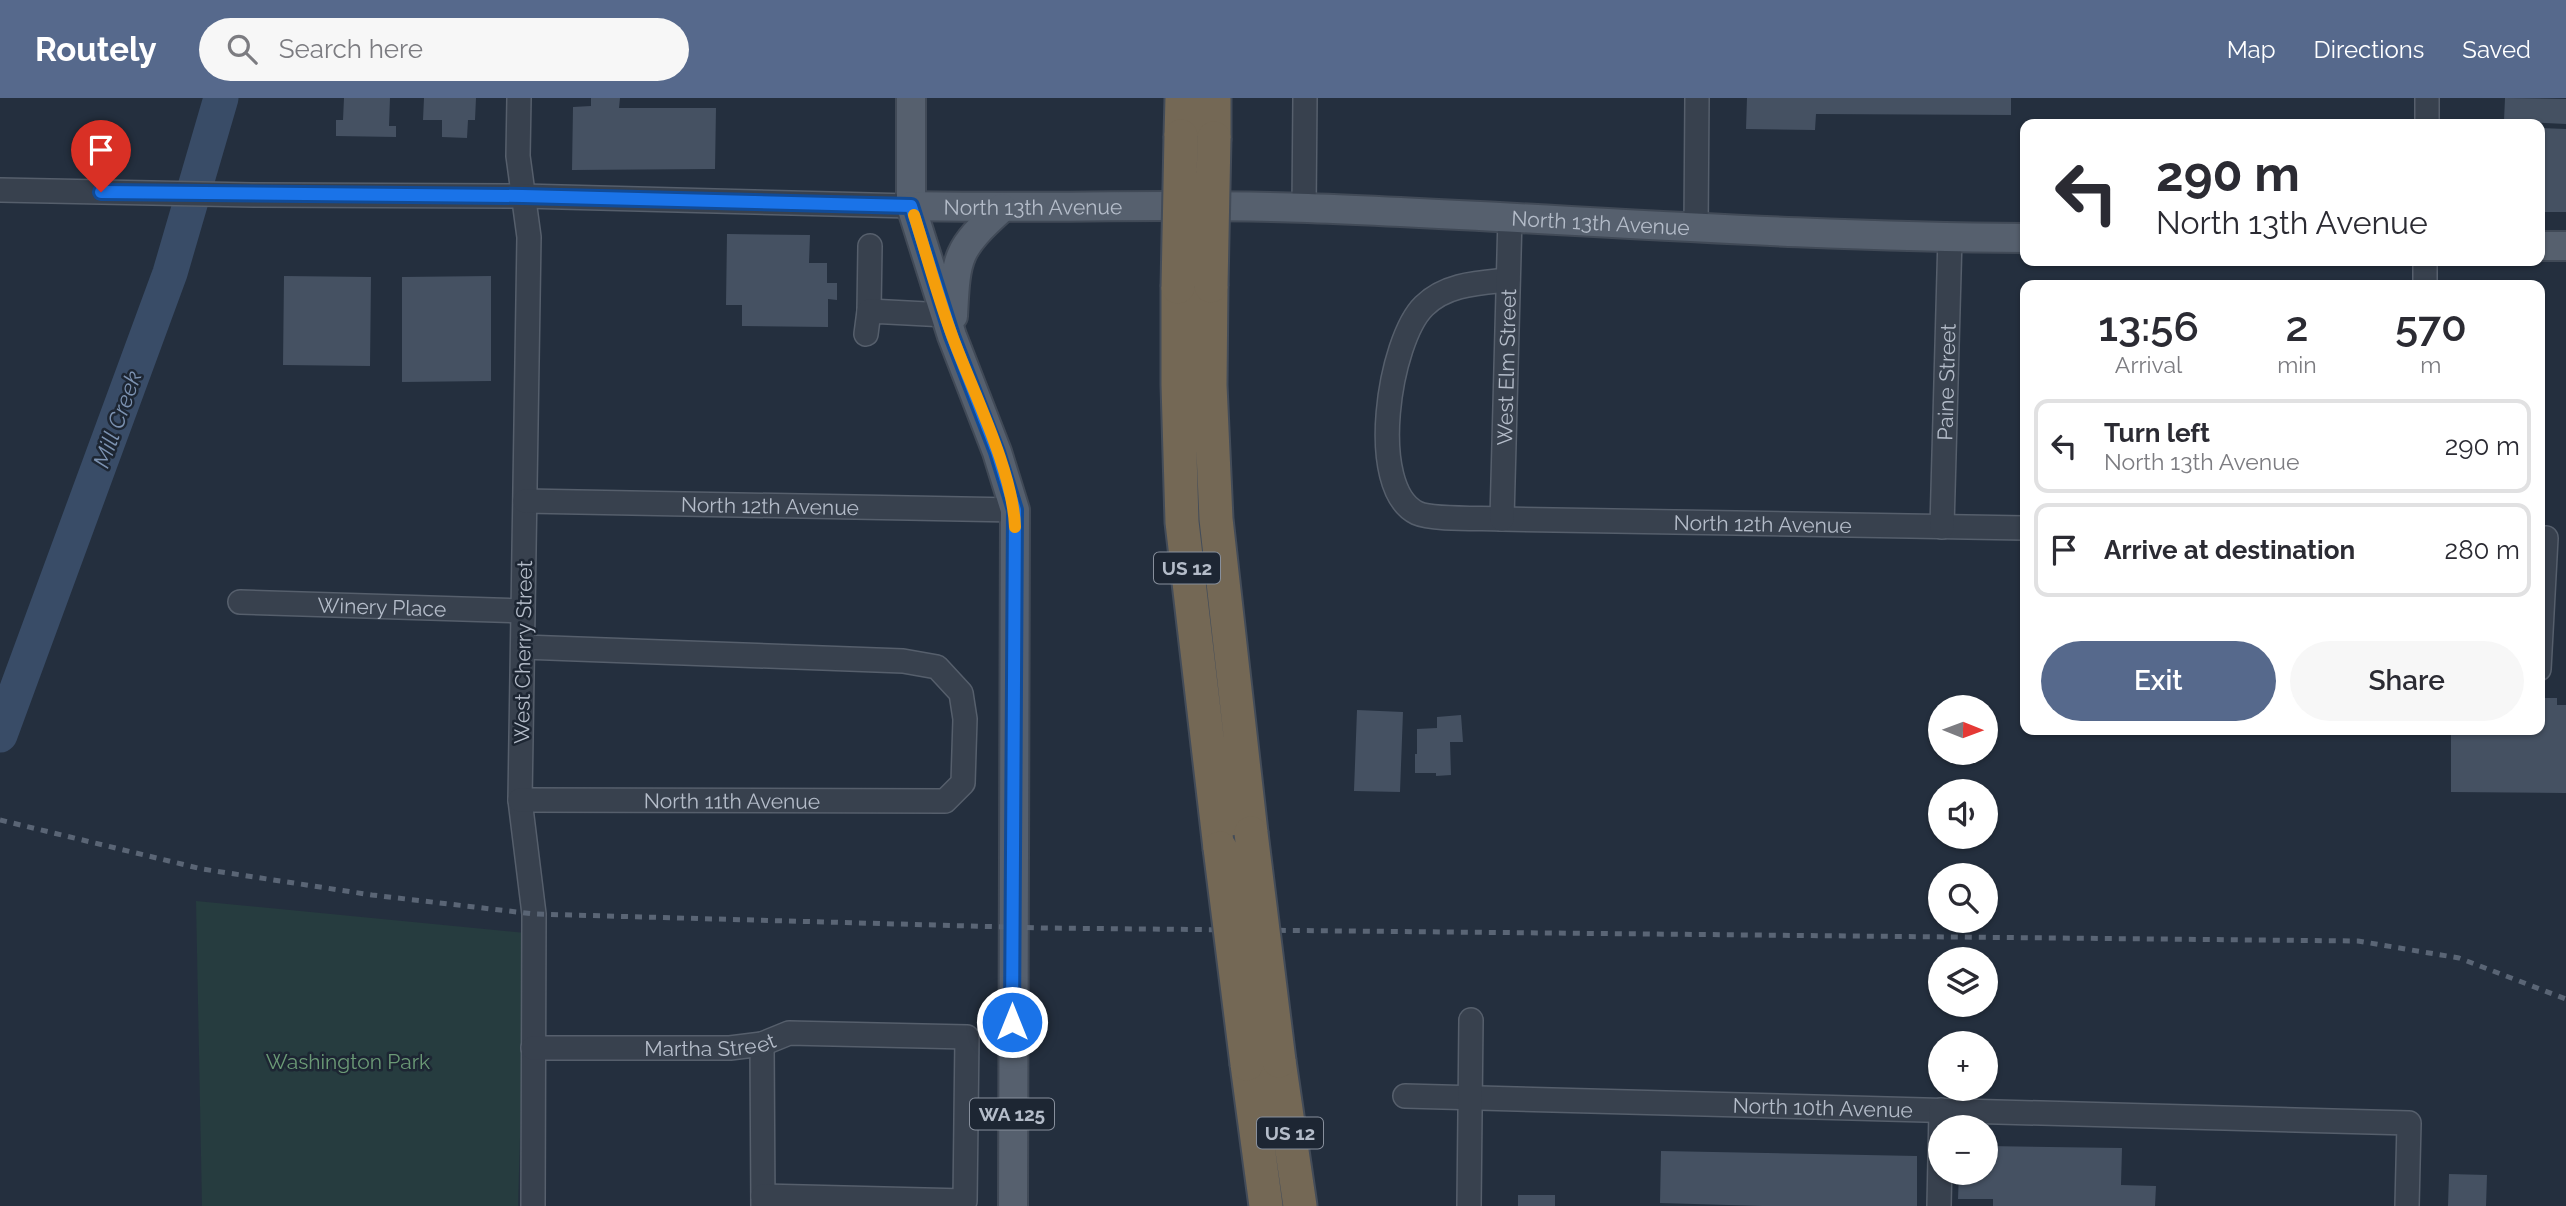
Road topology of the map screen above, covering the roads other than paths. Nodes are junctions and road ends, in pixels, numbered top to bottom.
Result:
1 (519, 98) edge
2 (911, 98) edge
3 (1182, 98) edge
4 (1214, 98) edge
5 (1305, 98) edge
6 (1697, 98) edge
7 (2427, 98) edge
8 (2427, 119) edge
9 (0, 190) edge
10 (523, 196) junction
11 (911, 206) junction
12 (1002, 208) junction
13 (1304, 208) junction
14 (1510, 216) junction
15 (1696, 228) junction
16 (1950, 237) junction
17 (2020, 238) edge
18 (870, 246) dead end
19 (2545, 246) edge
20 (2566, 246) edge
21 (1508, 280) junction
22 (869, 311) junction
23 (949, 326) junction
24 (866, 334) dead end
25 (525, 501) junction
26 (1015, 510) junction
27 (1502, 519) junction
28 (1942, 527) junction
29 (2020, 528) edge
30 (2551, 538) edge
31 (240, 602) dead end
32 (2545, 604) edge
33 (523, 611) junction
34 (523, 647) junction
35 (520, 800) junction
36 (1471, 1020) dead end
37 (762, 1044) junction
38 (533, 1048) junction
39 (1263, 1063) junction
40 (1405, 1096) dead end
41 (1470, 1097) junction
42 (1941, 1110) junction
43 (763, 1201) edge
44 (533, 1206) edge
45 (1013, 1206) edge
46 (1266, 1206) edge
47 (1300, 1206) edge
48 (1469, 1206) edge
49 (1939, 1206) edge
50 (2407, 1206) edge

1 - 10 street, West Cherry Street
2 - 11 main road
3 - 39 highway, US 12, bridge
4 - 39 highway, US 12, bridge
5 - 13 street
6 - 15 street
7 - 8 street
9 - 10 street, North 13th Avenue
10 - 11 street, North 13th Avenue
10 - 25 street, West Cherry Street
11 - 12 main road, North 13th Avenue
11 - 23 main road, WA 125
12 - 13 main road, North 13th Avenue
12 - 23 main road, WA 125
13 - 14 main road, North 13th Avenue
14 - 15 main road, North 13th Avenue
14 - 21 street, West Elm Street
15 - 16 main road, North 13th Avenue
16 - 17 main road, North 13th Avenue
16 - 28 street, Paine Street
18 - 22 street
19 - 20 main road
21 - 27 street, West Elm Street
21 - 27 street, North 12th Avenue
22 - 23 street
22 - 24 street
23 - 26 main road, WA 125
25 - 26 street, North 12th Avenue
25 - 33 street, West Cherry Street
26 - 45 main road, WA 125
27 - 28 street, North 12th Avenue
28 - 29 street, North 12th Avenue
30 - 32 street
31 - 33 street, Winery Place
33 - 34 street, West Cherry Street
34 - 35 street, West Cherry Street
34 - 35 street, North 11th Avenue
35 - 38 street, West Cherry Street
36 - 41 street
37 - 38 street, Martha Street
37 - 43 street
37 - 43 street, Martha Street
38 - 44 street, West Cherry Street
39 - 46 highway, US 12
39 - 47 highway, US 12
40 - 41 street, North 10th Avenue
41 - 42 street, North 10th Avenue
41 - 48 street
42 - 49 street
42 - 50 street, North 10th Avenue

